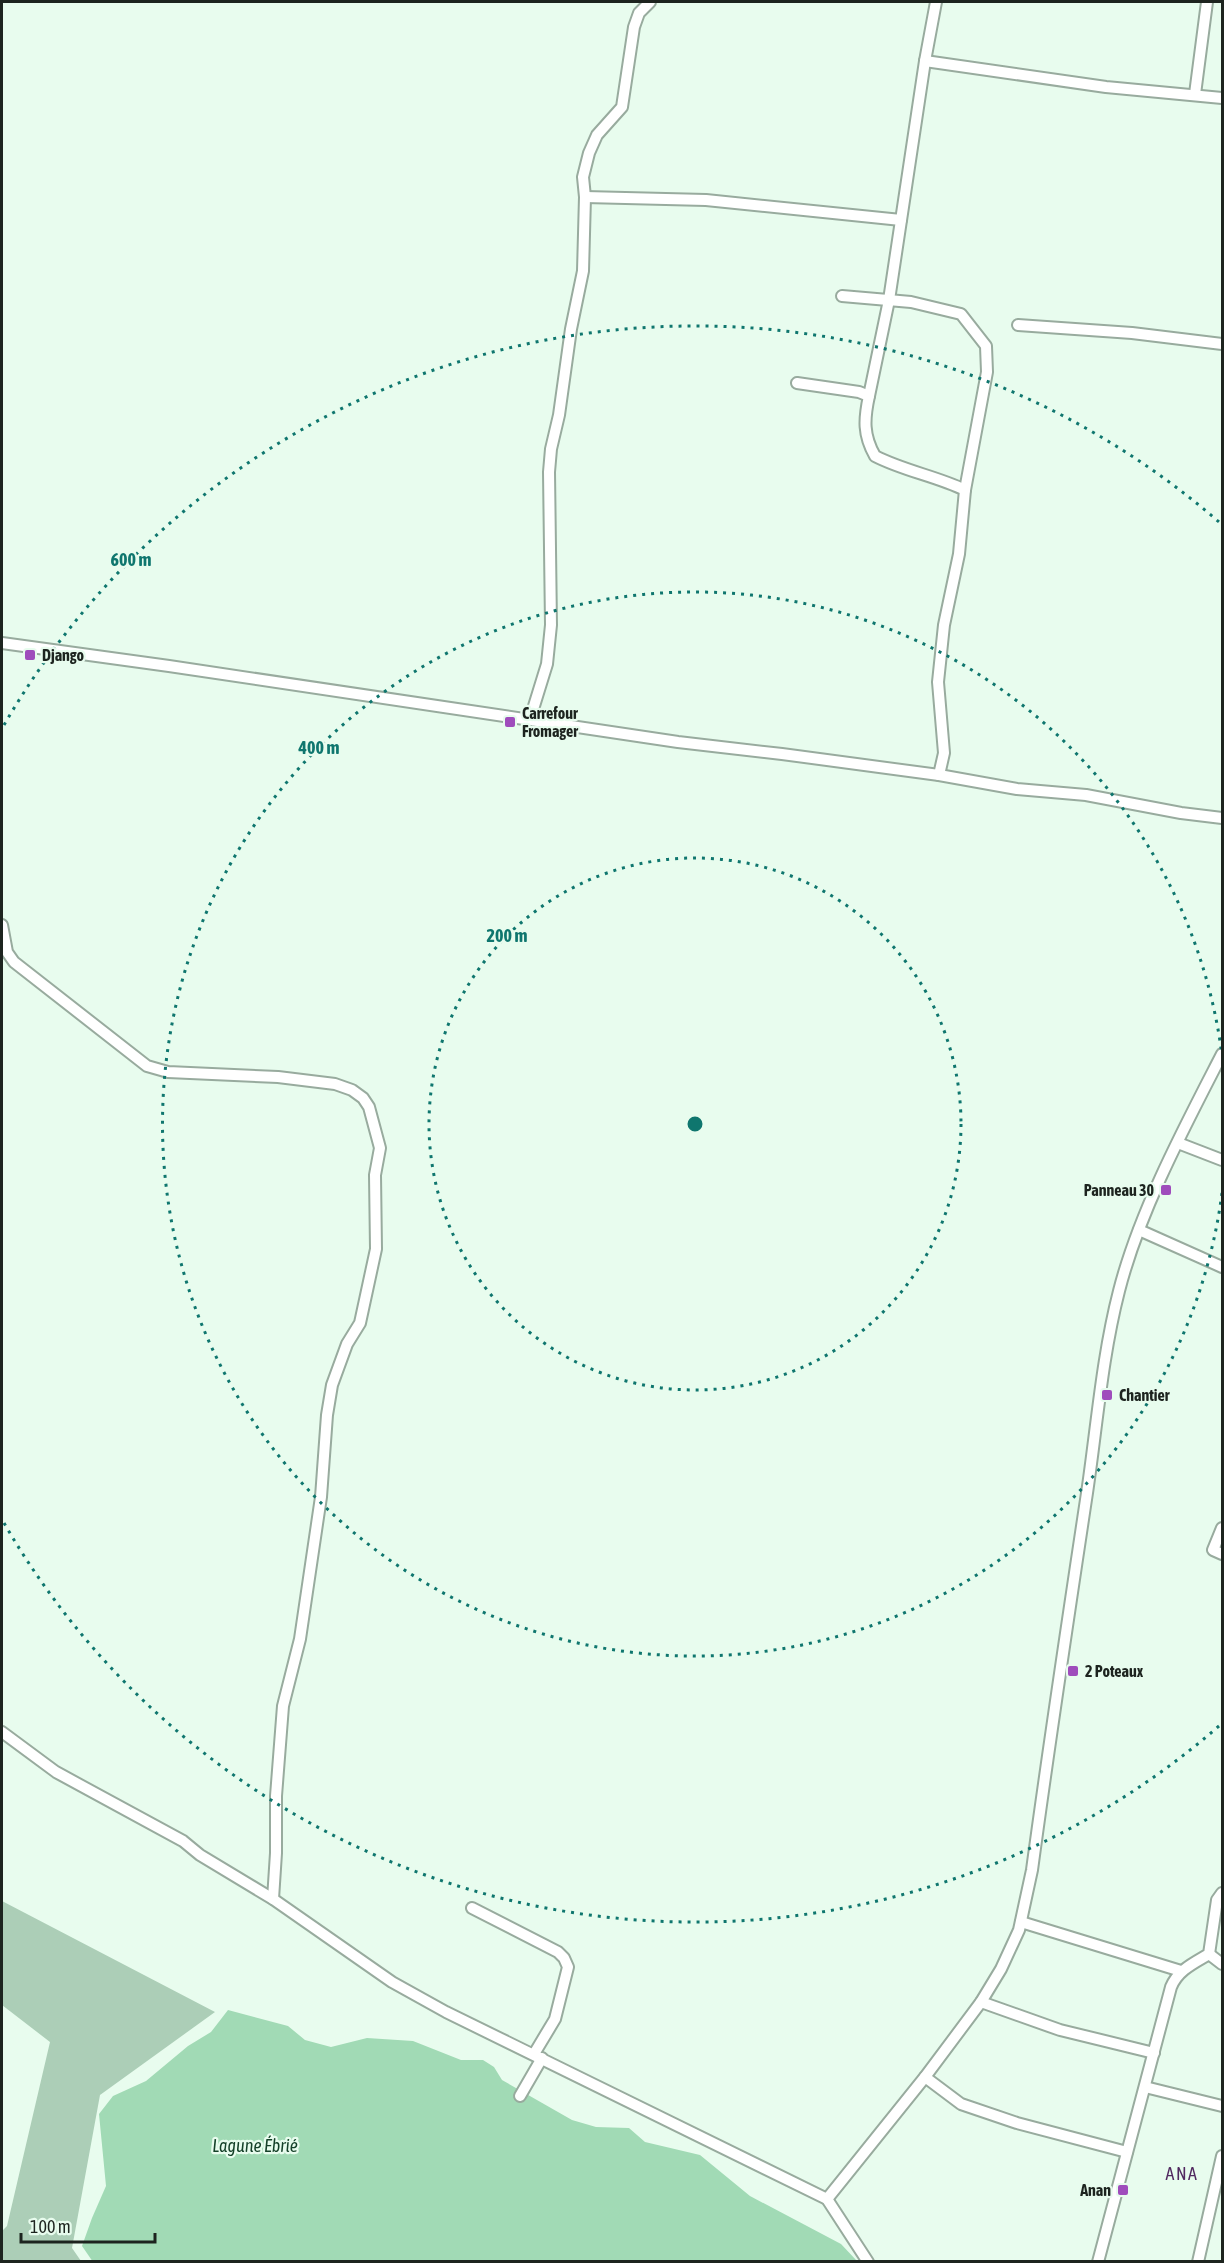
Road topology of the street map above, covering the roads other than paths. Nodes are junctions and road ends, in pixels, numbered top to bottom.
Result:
1 (650, 2) edge
2 (936, 2) edge
3 (1207, 2) edge
4 (925, 61) junction
5 (1195, 94) junction
6 (1222, 98) edge
7 (585, 197) junction
8 (901, 220) junction
9 (843, 296) dead end
10 (889, 300) junction
11 (1018, 325) dead end
12 (1222, 344) edge
13 (797, 382) dead end
14 (869, 396) junction
15 (965, 490) junction
16 (2, 643) edge
17 (2, 656) edge
18 (530, 719) junction
19 (939, 775) junction
20 (1222, 818) edge
21 (2, 925) edge
22 (1222, 1054) edge
23 (1178, 1143) junction
24 (1222, 1160) edge
25 (1139, 1230) junction
26 (1222, 1267) edge
27 (1222, 1528) edge
28 (1222, 1554) edge
29 (2, 1732) edge
30 (1222, 1893) edge
31 (273, 1899) junction
32 (472, 1908) dead end
33 (1021, 1922) junction
34 (1209, 1954) junction
35 (1222, 1964) edge
36 (1181, 1971) junction
37 (981, 2002) junction
38 (1154, 2053) junction
39 (538, 2056) junction
40 (925, 2077) junction
41 (1145, 2087) junction
42 (520, 2096) dead end
43 (1222, 2106) edge
44 (1127, 2152) junction
45 (1222, 2156) edge
46 (827, 2199) junction
47 (868, 2262) edge
48 (1098, 2262) edge
49 (1198, 2262) edge

1 - 7 street
2 - 4 street
3 - 5 street
4 - 5 street
4 - 8 street
5 - 6 street
7 - 8 street
7 - 18 street
8 - 10 street
9 - 10 street
10 - 14 street
10 - 15 street
11 - 12 street
13 - 14 street
14 - 15 street
15 - 19 street
16 - 17 street
16 - 18 street
18 - 19 street
19 - 20 street
21 - 31 street
22 - 23 street
23 - 24 street
23 - 25 street
25 - 26 street
25 - 33 street
27 - 28 street
29 - 31 street
30 - 34 street
31 - 39 street
32 - 39 street
33 - 36 street
33 - 37 street
34 - 35 street
34 - 36 street
36 - 38 street
37 - 38 street
37 - 40 street
38 - 41 street
39 - 42 street
39 - 46 street
40 - 44 street
40 - 46 street
41 - 43 street
41 - 44 street
44 - 48 street
45 - 49 street
46 - 47 street

